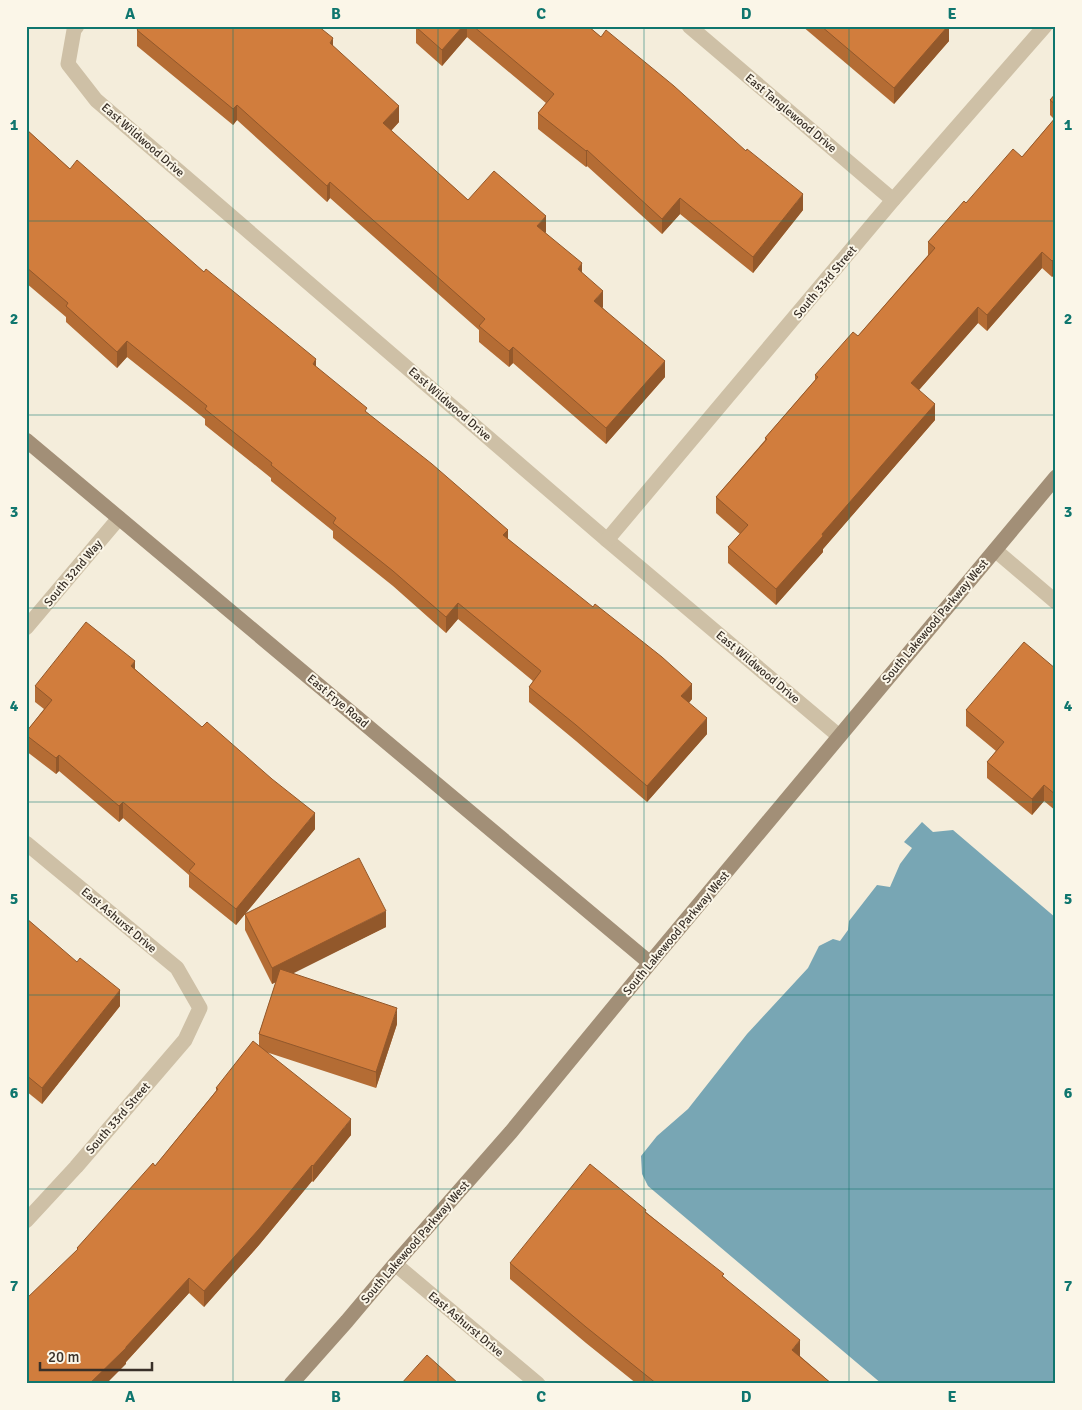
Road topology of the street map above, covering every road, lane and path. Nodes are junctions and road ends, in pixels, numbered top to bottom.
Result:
1 (77, 26) edge
2 (688, 26) edge
3 (1045, 26) edge
4 (894, 200) junction
5 (26, 440) edge
6 (1056, 477) edge
7 (119, 518) junction
8 (607, 540) junction
9 (995, 550) junction
10 (1056, 602) edge
11 (26, 628) edge
12 (839, 736) junction
13 (26, 843) edge
14 (650, 962) junction
15 (200, 1008) joint
16 (26, 1221) edge
17 (395, 1264) junction
18 (291, 1384) edge
19 (538, 1384) edge

1 - 8 street, East Wildwood Drive
2 - 4 street, East Tanglewood Drive
3 - 4 street, South 33rd Street
4 - 8 street, South 33rd Street
5 - 7 street, East Frye Road
6 - 9 street, South Lakewood Parkway West
7 - 11 street, South 32nd Way
7 - 14 street, East Frye Road
8 - 12 street, East Wildwood Drive
9 - 10 street
9 - 12 street, South Lakewood Parkway West
12 - 14 street, South Lakewood Parkway West
13 - 15 street, East Ashurst Drive
14 - 17 street, South Lakewood Parkway West
15 - 16 street, South 33rd Street
17 - 18 street, South Lakewood Parkway West
17 - 19 street, East Ashurst Drive

